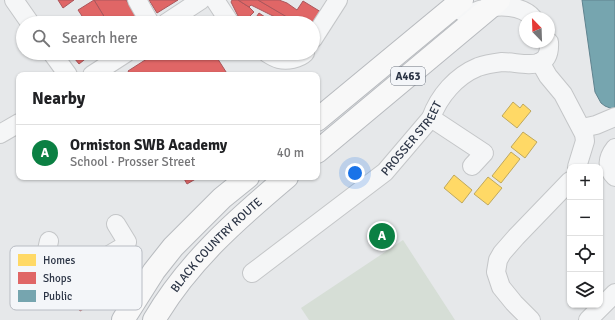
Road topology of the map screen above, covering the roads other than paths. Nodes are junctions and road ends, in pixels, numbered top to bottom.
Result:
1 (14, 0) edge
2 (137, 0) edge
3 (201, 0) edge
4 (215, 0) edge
5 (338, 0) edge
6 (532, 0) edge
7 (489, 2) edge
8 (460, 6) edge
9 (526, 12) edge
10 (539, 12) edge
11 (25, 16) edge
12 (146, 16) edge
13 (177, 16) edge
14 (225, 16) edge
15 (320, 28) edge
16 (548, 48) edge
17 (57, 60) edge
18 (115, 60) edge
19 (540, 62) junction
20 (66, 72) edge
21 (97, 72) edge
22 (615, 117) edge
23 (320, 118) edge
24 (431, 118) junction
25 (582, 128) junction
26 (615, 148) edge
27 (320, 149) edge
28 (578, 164) edge
29 (472, 166) dead end
30 (615, 177) edge
31 (244, 180) edge
32 (283, 180) edge
33 (567, 184) edge
34 (116, 224) dead end
35 (49, 241) dead end
36 (48, 246) edge
37 (124, 246) edge
38 (252, 273) dead end
39 (142, 290) edge
40 (615, 293) edge
41 (129, 310) edge
42 (123, 320) edge
43 (154, 320) edge
44 (531, 320) edge
45 (588, 320) edge

1 - 11 street
2 - 12 street
3 - 13 street
4 - 14 street
5 - 15 street
6 - 10 street
7 - 8 street
7 - 9 street
7 - 27 highway, A463
8 - 23 highway, A463
16 - 19 street
17 - 20 street
18 - 21 street
19 - 24 street, PROSSER STREET
19 - 25 street
22 - 25 street
24 - 29 street
24 - 38 street, PROSSER STREET
25 - 28 street
26 - 30 street
31 - 39 highway
32 - 43 highway, BLACK COUNTRY ROUTE
33 - 44 street
34 - 37 street
35 - 36 street
40 - 45 street
41 - 42 highway

